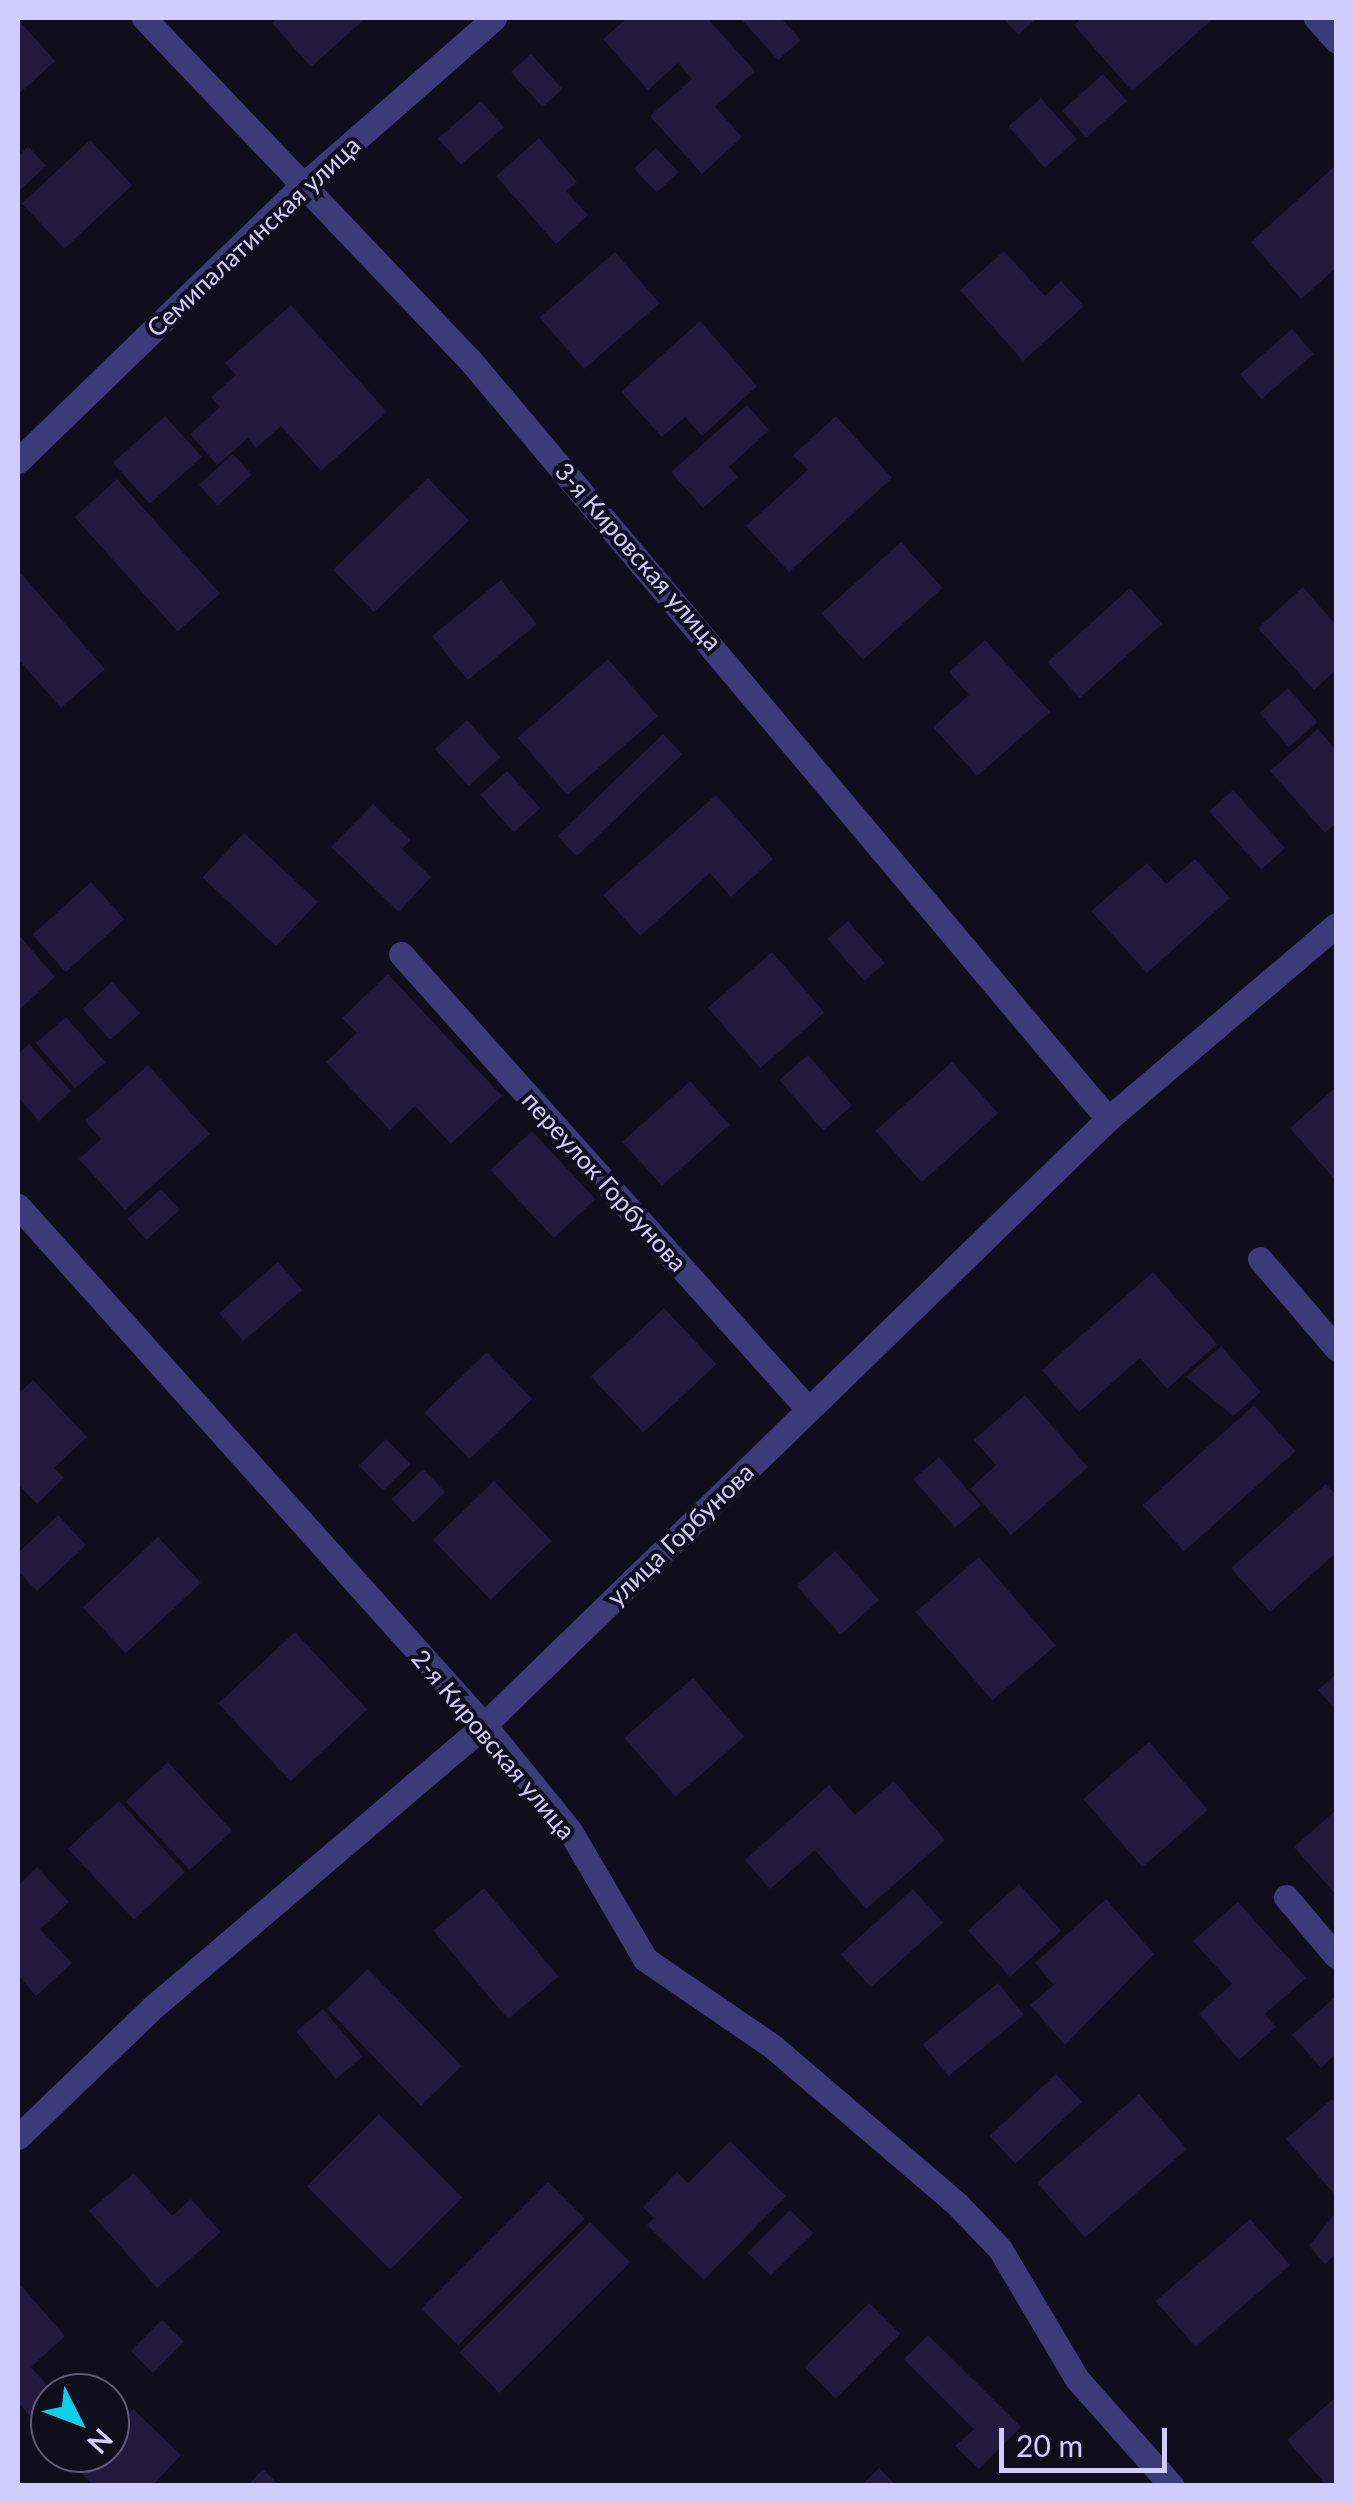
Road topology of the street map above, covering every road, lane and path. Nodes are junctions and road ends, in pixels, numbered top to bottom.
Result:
1 (144, 18) edge
2 (494, 18) edge
3 (1316, 18) edge
4 (1336, 40) edge
5 (299, 189) junction
6 (18, 461) edge
7 (1336, 925) edge
8 (401, 954) dead end
9 (1108, 1119) junction
10 (18, 1206) edge
11 (1260, 1260) dead end
12 (1336, 1348) edge
13 (808, 1409) junction
14 (484, 1725) junction
15 (1286, 1896) dead end
16 (1336, 1956) edge
17 (18, 2137) edge
18 (1172, 2486) edge

1 - 5 street, 3-я Кировская улица
2 - 5 street, Семипалатинская улица
3 - 4 street
5 - 6 street, Семипалатинская улица
5 - 9 street, 3-я Кировская улица
7 - 9 street, улица Горбунова
8 - 13 street, переулок Горбунова
9 - 13 street, улица Горбунова
10 - 14 street, 2-я Кировская улица
11 - 12 street
13 - 14 street, улица Горбунова
14 - 17 street, улица Горбунова
14 - 18 street, 2-я Кировская улица
15 - 16 street

